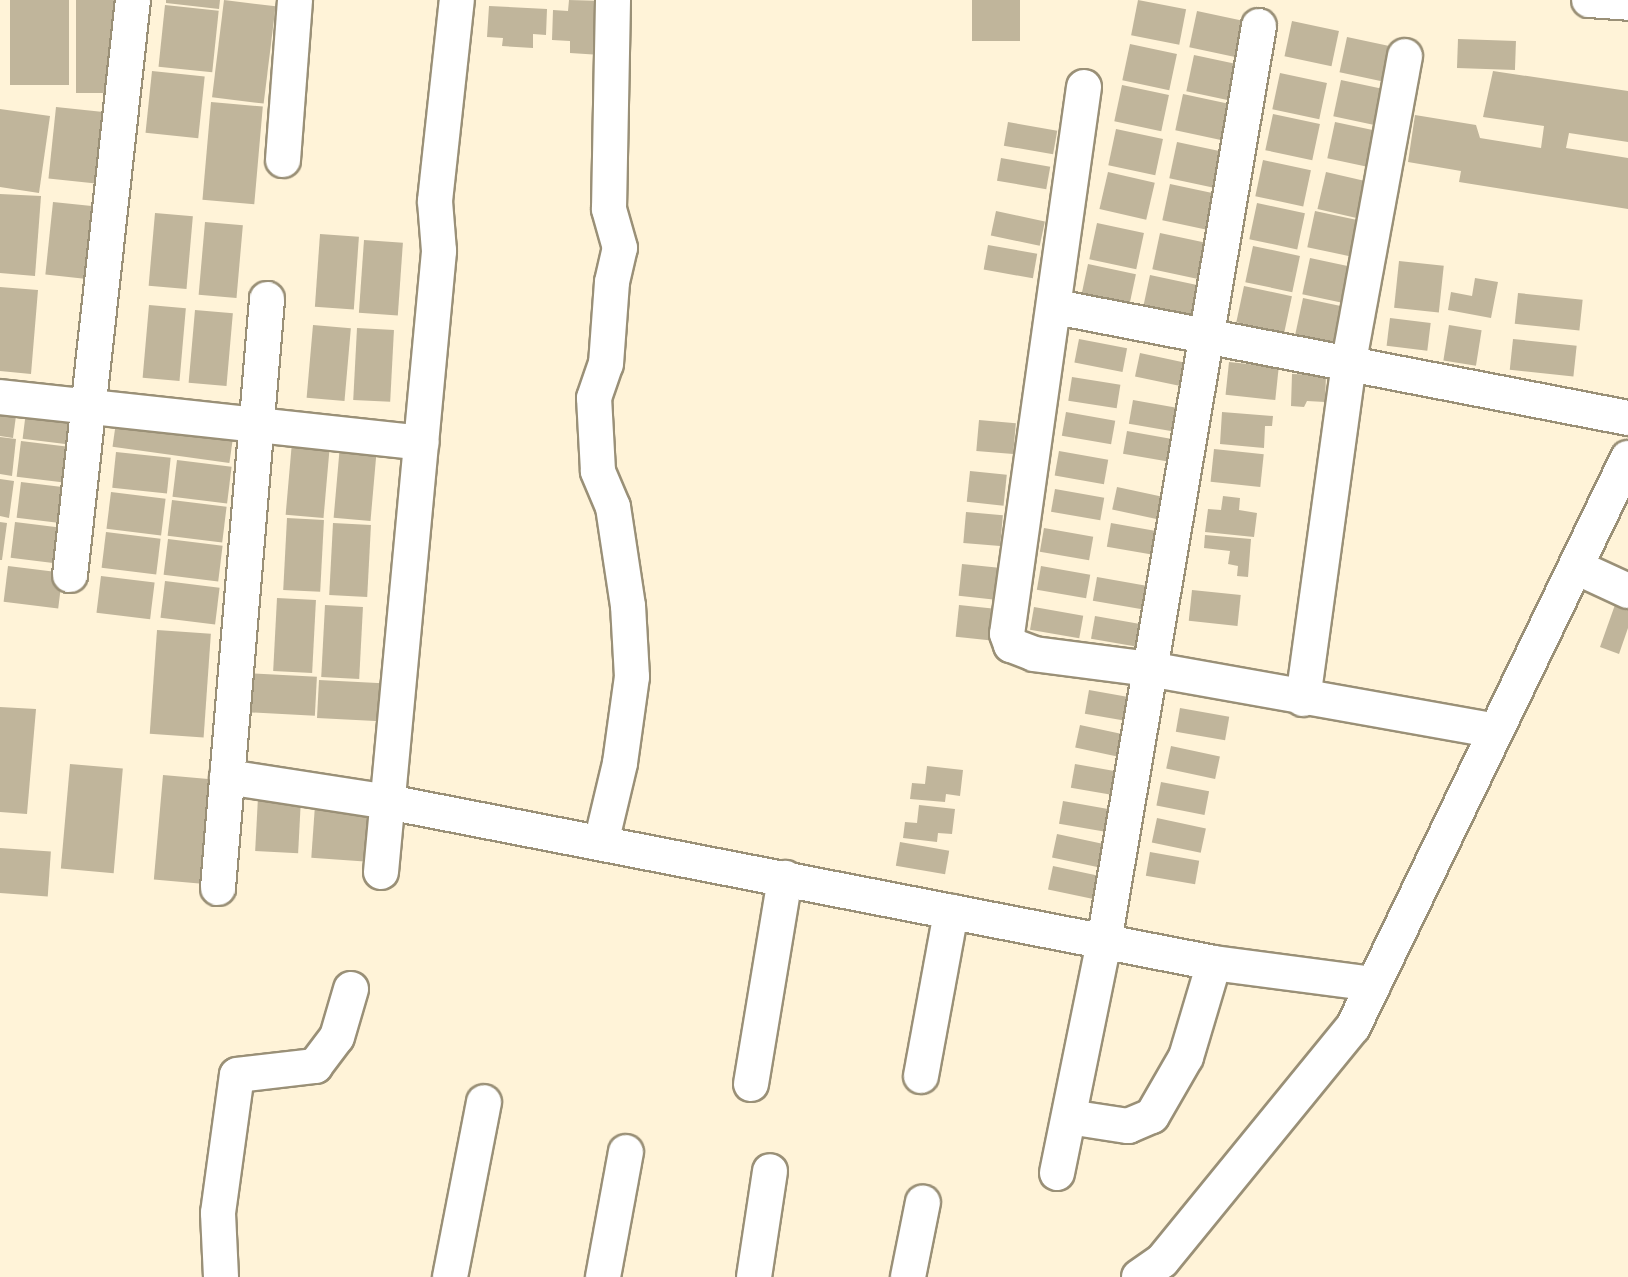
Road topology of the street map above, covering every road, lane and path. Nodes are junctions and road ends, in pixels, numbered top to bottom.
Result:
1 (133, 0) edge
2 (295, 0) edge
3 (457, 0) edge
4 (613, 0) edge
5 (1589, 0) edge
6 (1628, 3) edge
7 (1259, 26) dead end
8 (1405, 56) dead end
9 (1084, 87) dead end
10 (283, 160) dead end
11 (267, 299) dead end
12 (1056, 307) junction
13 (1205, 336) junction
14 (1349, 361) junction
15 (0, 397) edge
16 (88, 409) junction
17 (1628, 418) edge
18 (255, 424) junction
19 (421, 443) junction
20 (1628, 458) edge
21 (1576, 567) junction
22 (70, 575) dead end
23 (1628, 591) edge
24 (1149, 669) junction
25 (1303, 699) junction
26 (1496, 731) junction
27 (227, 777) junction
28 (388, 802) junction
29 (601, 843) junction
30 (381, 872) dead end
31 (785, 878) junction
32 (218, 888) dead end
33 (951, 912) junction
34 (1104, 942) junction
35 (1214, 963) junction
36 (1374, 984) junction
37 (351, 989) dead end
38 (921, 1076) dead end
39 (751, 1084) dead end
40 (484, 1102) dead end
41 (1069, 1117) junction
42 (626, 1152) dead end
43 (770, 1171) dead end
44 (1057, 1173) dead end
45 (923, 1202) dead end
46 (221, 1277) edge
47 (450, 1277) edge
48 (603, 1277) edge
49 (754, 1277) edge
50 (908, 1277) edge
51 (1139, 1277) edge

1 - 16 street
2 - 10 street
3 - 19 street
4 - 29 street
5 - 6 street
7 - 13 street
8 - 14 street
9 - 12 street
11 - 18 street
12 - 13 street
12 - 24 street
13 - 14 street
13 - 24 street
14 - 17 street
14 - 25 street
15 - 16 street
16 - 18 street
16 - 22 street
18 - 19 street
18 - 27 street
19 - 28 street
20 - 21 street
21 - 23 street
21 - 26 street
24 - 25 street
24 - 34 street
25 - 26 street
26 - 36 street
27 - 28 street
27 - 32 street
28 - 29 street
28 - 30 street
29 - 31 street
31 - 33 street
31 - 39 street
33 - 34 street
33 - 38 street
34 - 35 street
34 - 41 street
35 - 36 street
35 - 41 street
36 - 51 street
37 - 46 street
40 - 47 street
41 - 44 street
42 - 48 street
43 - 49 street
45 - 50 street

